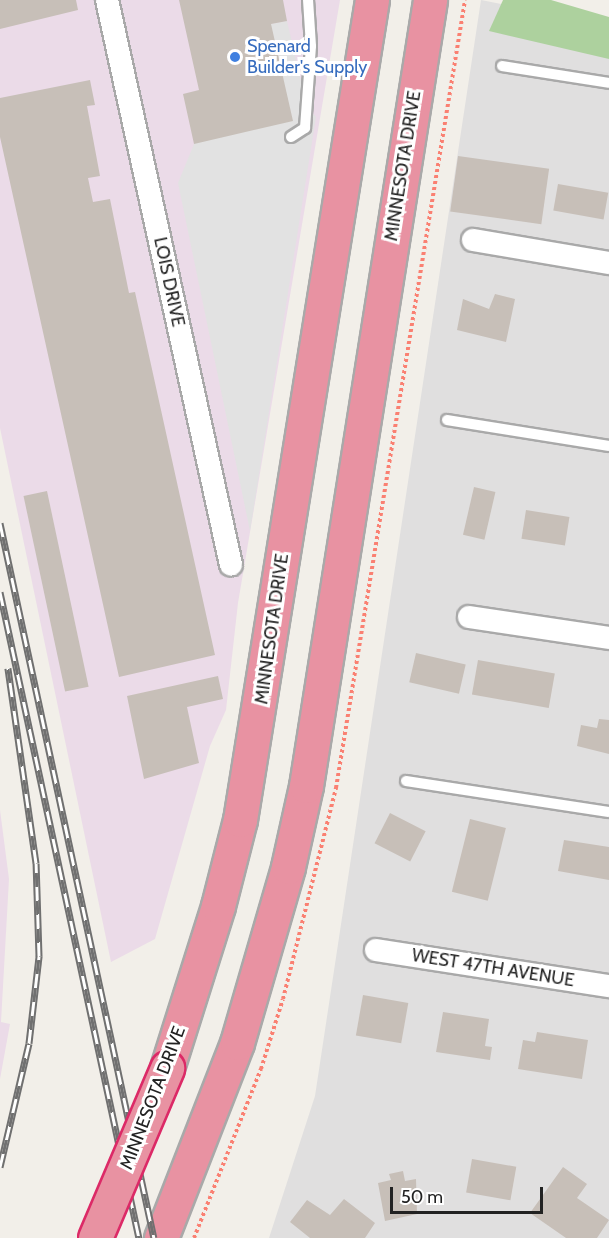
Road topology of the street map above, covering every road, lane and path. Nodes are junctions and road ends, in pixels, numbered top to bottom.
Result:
1 (107, 0) edge
2 (308, 0) edge
3 (372, 0) edge
4 (430, 0) edge
5 (502, 66) dead end
6 (609, 83) edge
7 (291, 137) dead end
8 (472, 240) dead end
9 (609, 263) edge
10 (447, 420) dead end
11 (609, 446) edge
12 (231, 564) dead end
13 (469, 617) dead end
14 (609, 638) edge
15 (406, 781) dead end
16 (609, 812) edge
17 (376, 950) dead end
18 (609, 986) edge
19 (197, 1232) dead end
20 (96, 1238) edge
21 (161, 1238) edge
22 (194, 1238) edge

1 - 12 street, LOIS DRIVE
2 - 7 lane
3 - 20 highway, MINNESOTA DRIVE, bridge
4 - 21 highway, MINNESOTA DRIVE
5 - 6 lane
8 - 9 street
10 - 11 lane
13 - 14 street
15 - 16 lane
17 - 18 street, WEST 47TH AVENUE
19 - 22 path

